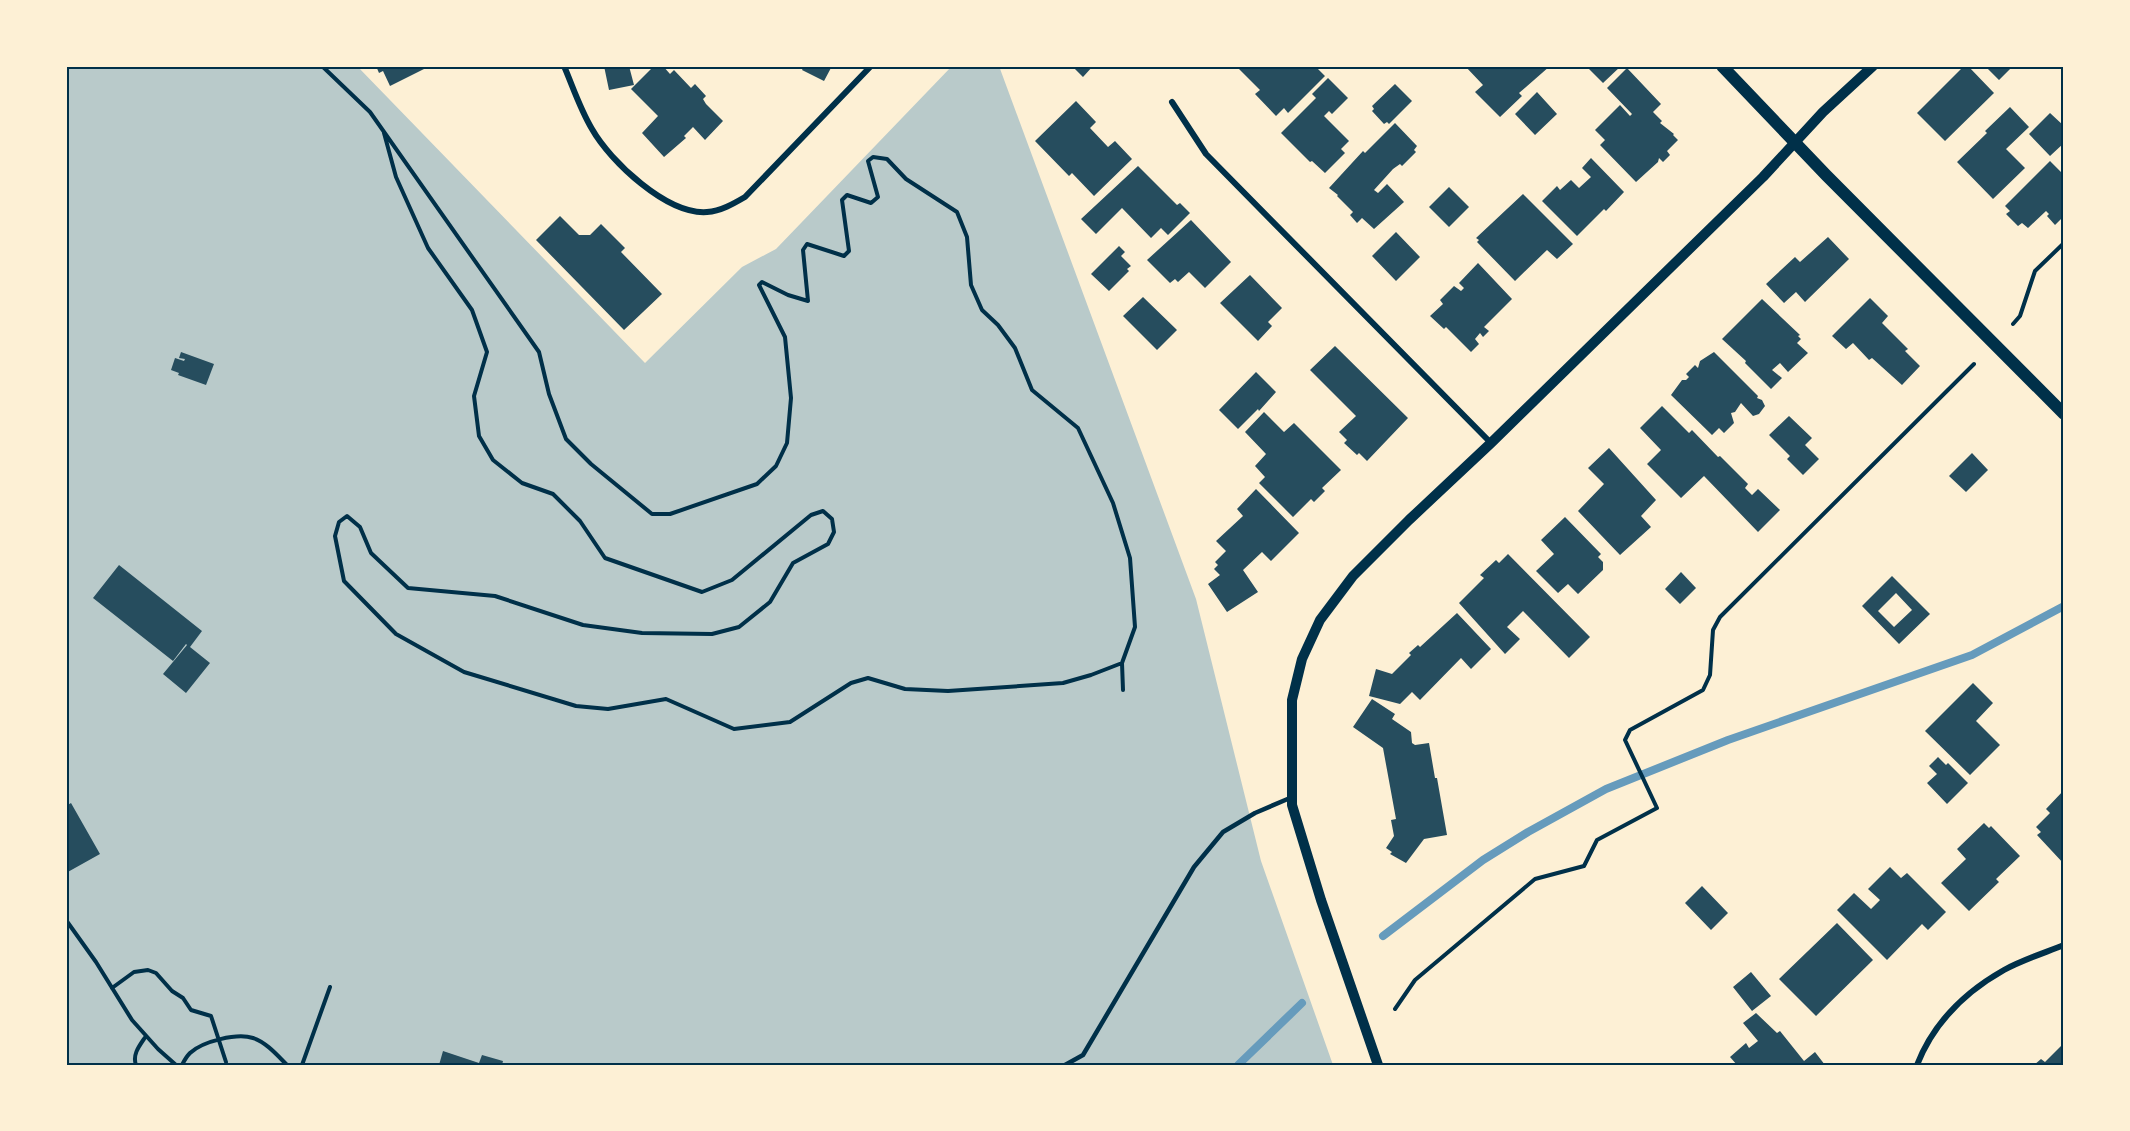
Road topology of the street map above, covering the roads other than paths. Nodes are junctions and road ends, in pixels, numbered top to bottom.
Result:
1 (564, 66) edge
2 (870, 66) edge
3 (1722, 66) edge
4 (1873, 66) edge
5 (1172, 102) dead end
6 (1796, 142) junction
7 (2064, 414) edge
8 (1491, 443) junction
9 (1292, 797) junction
10 (2064, 945) edge
11 (1065, 1065) edge
12 (1378, 1065) edge
13 (1917, 1065) edge

1 - 2 street
3 - 6 main road
4 - 6 street
5 - 8 street
6 - 7 main road
6 - 8 street
8 - 9 street
9 - 11 lane
9 - 12 street
10 - 13 street

